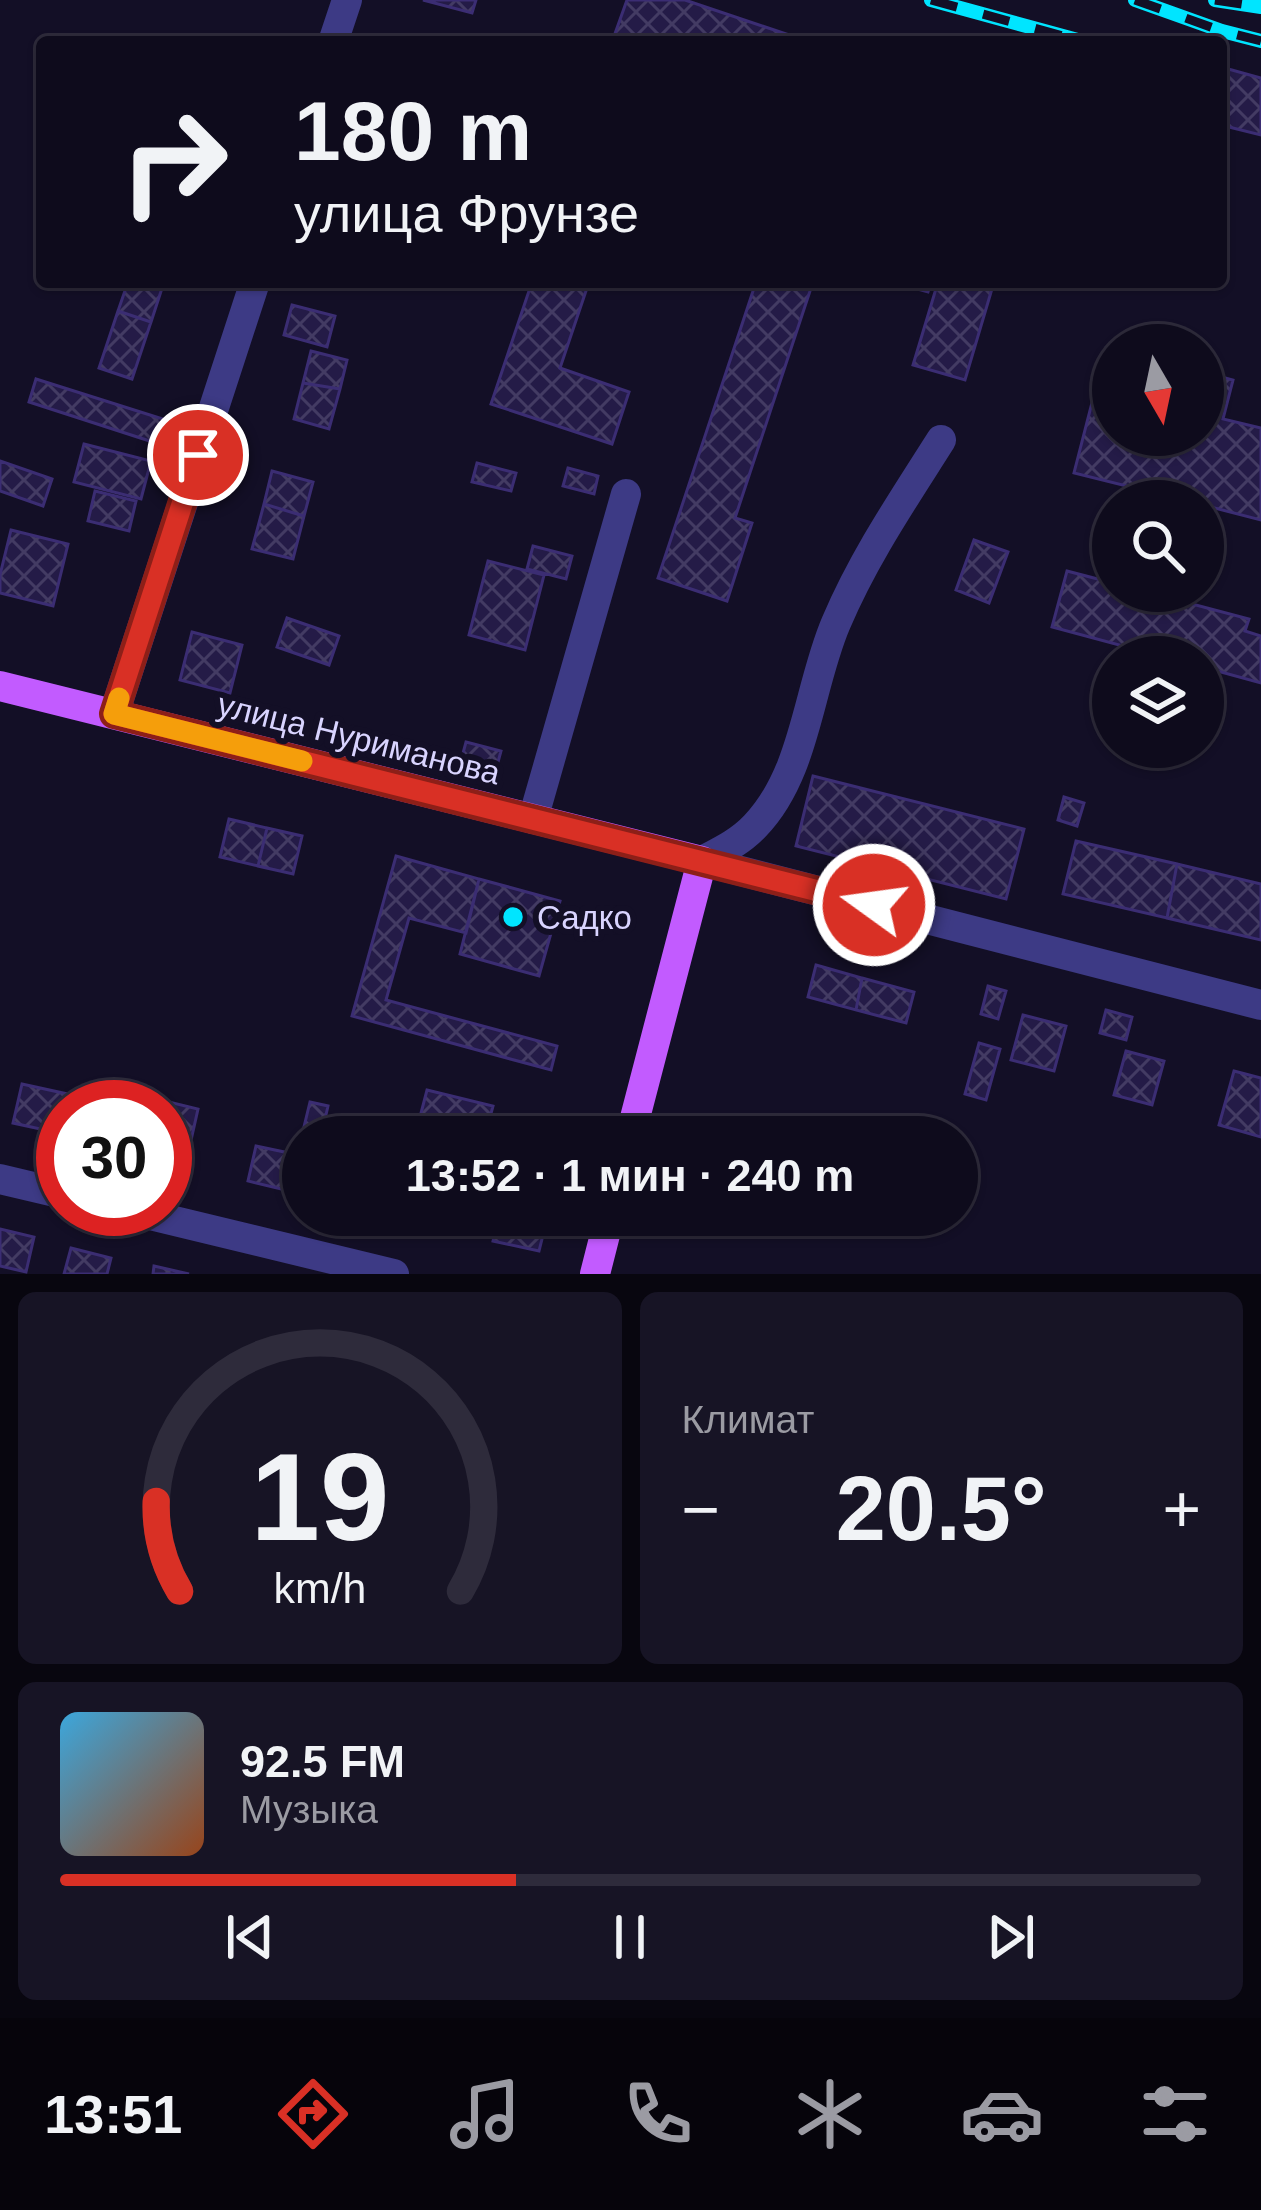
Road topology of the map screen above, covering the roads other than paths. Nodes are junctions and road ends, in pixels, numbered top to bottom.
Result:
1 (347, 0) edge
2 (335, 36) edge
3 (253, 288) edge
4 (941, 440) dead end
5 (626, 494) dead end
6 (0, 686) edge
7 (114, 714) junction
8 (533, 818) junction
9 (701, 861) junction
10 (1261, 1005) edge
11 (635, 1116) edge
12 (0, 1179) edge
13 (36, 1188) edge
14 (192, 1225) edge
15 (605, 1236) edge
16 (394, 1274) edge
17 (595, 1274) edge

1 - 2 street
3 - 7 street
4 - 9 street
5 - 8 street
6 - 7 main road, улица Нуриманова
7 - 8 main road, улица Нуриманова
8 - 9 main road, улица Нуриманова
9 - 10 street, улица Нуриманова
9 - 11 main road
12 - 13 street
14 - 16 street
15 - 17 main road

